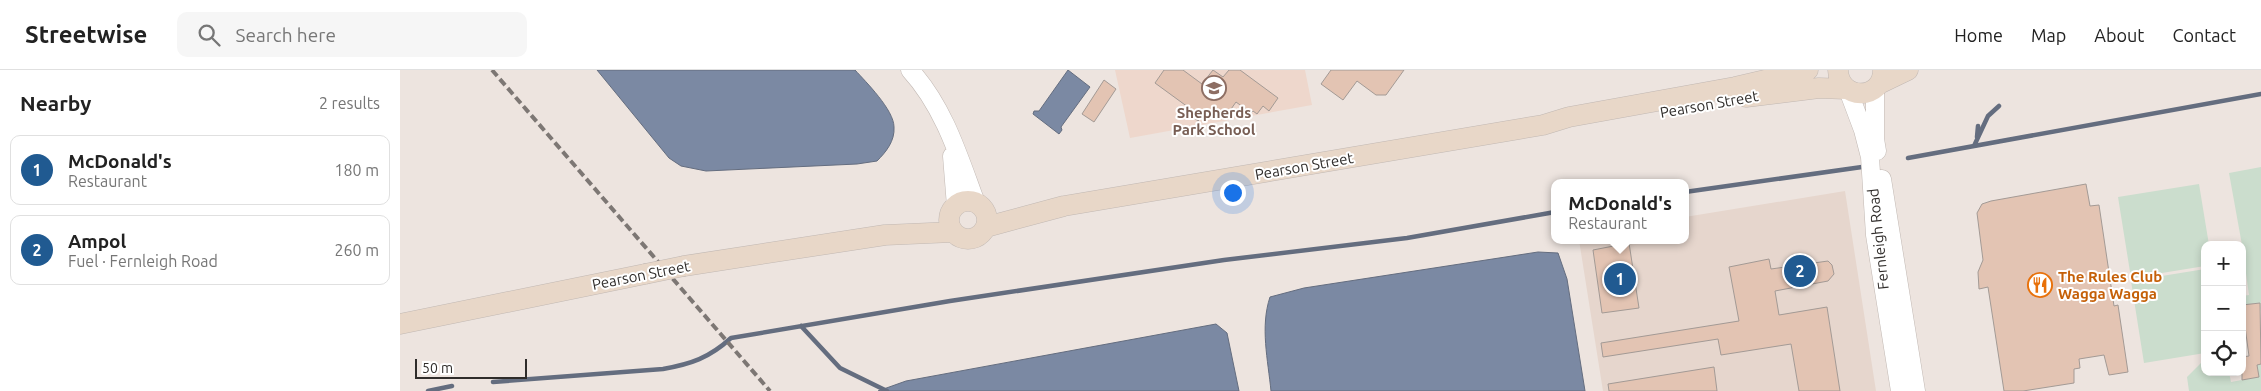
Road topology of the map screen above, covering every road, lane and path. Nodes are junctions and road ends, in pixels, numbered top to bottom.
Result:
1 (910, 70) edge
2 (1808, 70) edge
3 (1838, 70) edge
4 (1908, 70) edge
5 (1880, 80) edge
6 (1847, 90) junction
7 (1543, 125) junction
8 (950, 135) junction
9 (982, 213) junction
10 (953, 217) junction
11 (400, 324) edge
12 (1900, 391) edge
13 (1916, 391) edge

1 - 8 street
2 - 7 main road, Pearson Street
3 - 6 main road
4 - 5 main road
5 - 6 main road, Pearson Street
5 - 13 street, Fernleigh Road
6 - 7 main road, Pearson Street
6 - 12 street, Fernleigh Road
7 - 9 main road, Pearson Street
8 - 9 street
8 - 10 street
9 - 10 main road, Pearson Street
9 - 10 main road, Pearson Street
10 - 11 main road, Pearson Street, bridge

